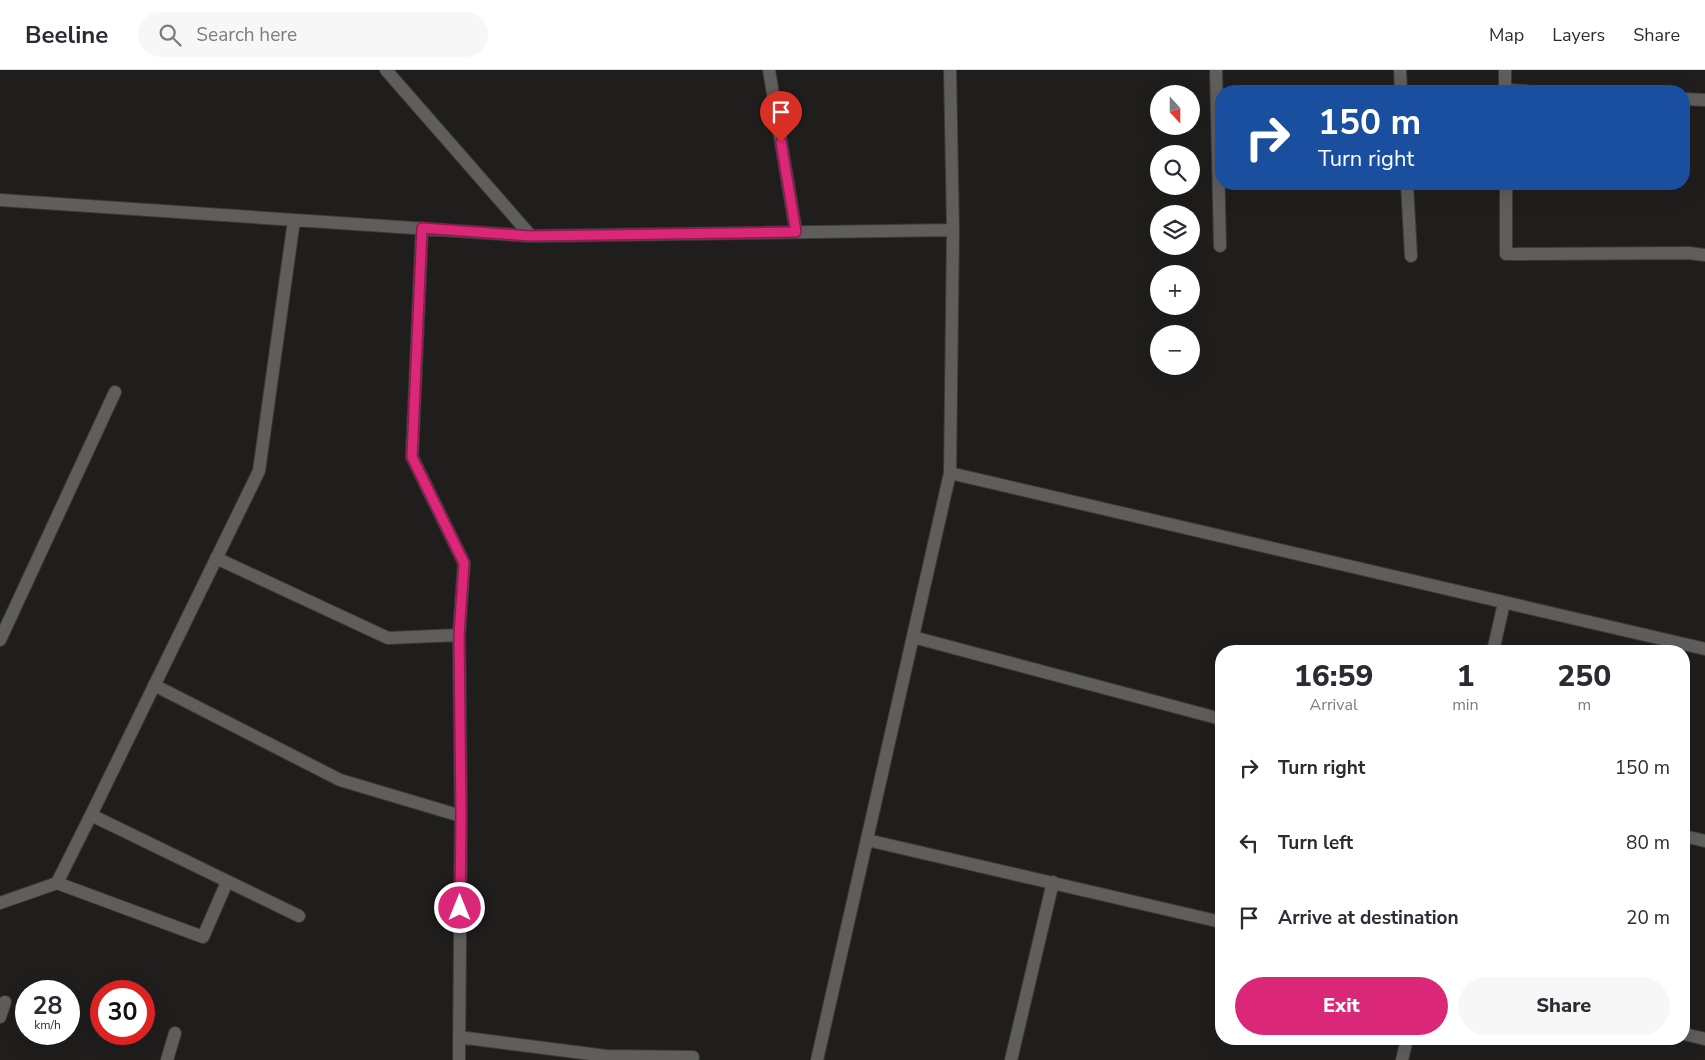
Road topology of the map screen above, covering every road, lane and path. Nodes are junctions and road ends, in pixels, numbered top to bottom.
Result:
1 (386, 70) edge
2 (769, 70) edge
3 (950, 70) edge
4 (1216, 70) edge
5 (1400, 70) edge
6 (1505, 70) edge
7 (1216, 85) edge
8 (1401, 85) edge
9 (1505, 85) edge
10 (1690, 99) edge
11 (1705, 100) edge
12 (1219, 190) edge
13 (1407, 190) edge
14 (1506, 190) edge
15 (0, 200) edge
16 (294, 220) junction
17 (422, 228) junction
18 (953, 230) junction
19 (794, 232) junction
20 (531, 236) junction
21 (1220, 246) dead end
22 (1705, 255) edge
23 (1411, 256) dead end
24 (115, 392) dead end
25 (950, 473) junction
26 (216, 558) junction
27 (1504, 603) junction
28 (459, 635) junction
29 (913, 638) junction
30 (0, 640) edge
31 (1494, 645) edge
32 (1688, 645) edge
33 (1690, 646) edge
34 (1705, 649) edge
35 (154, 685) junction
36 (1215, 717) edge
37 (91, 815) junction
38 (461, 816) junction
39 (1690, 837) edge
40 (868, 840) junction
41 (1705, 841) edge
42 (227, 882) junction
43 (1054, 882) junction
44 (57, 883) junction
45 (0, 902) edge
46 (299, 916) dead end
47 (1215, 921) edge
48 (5, 1002) dead end
49 (0, 1017) edge
50 (176, 1033) dead end
51 (1690, 1035) edge
52 (460, 1037) junction
53 (1705, 1039) edge
54 (1406, 1045) edge
55 (692, 1057) dead end
56 (605, 1058) edge
57 (167, 1060) edge
58 (459, 1060) edge
59 (817, 1060) edge
60 (1013, 1060) edge
61 (1402, 1060) edge

1 - 20 street
2 - 19 street
3 - 18 street
4 - 7 street
5 - 8 street
6 - 9 street
10 - 11 street
12 - 21 street
13 - 23 street
14 - 22 street
15 - 16 street
16 - 17 street
16 - 26 street
17 - 20 street
17 - 28 street
18 - 19 street
18 - 25 street
19 - 20 street
24 - 30 street
25 - 27 street
25 - 29 street
26 - 28 street
26 - 35 street
27 - 31 street
27 - 32 street
28 - 38 street
29 - 36 street
29 - 40 street
33 - 34 street
35 - 37 street
35 - 38 street
37 - 42 street
37 - 44 street
38 - 52 street
39 - 41 street
40 - 43 street
40 - 59 street
42 - 44 street
42 - 46 street
43 - 47 street
43 - 60 street
44 - 45 street
48 - 49 street
50 - 57 street
51 - 53 street
52 - 56 street
52 - 58 street
54 - 61 street
55 - 56 street

